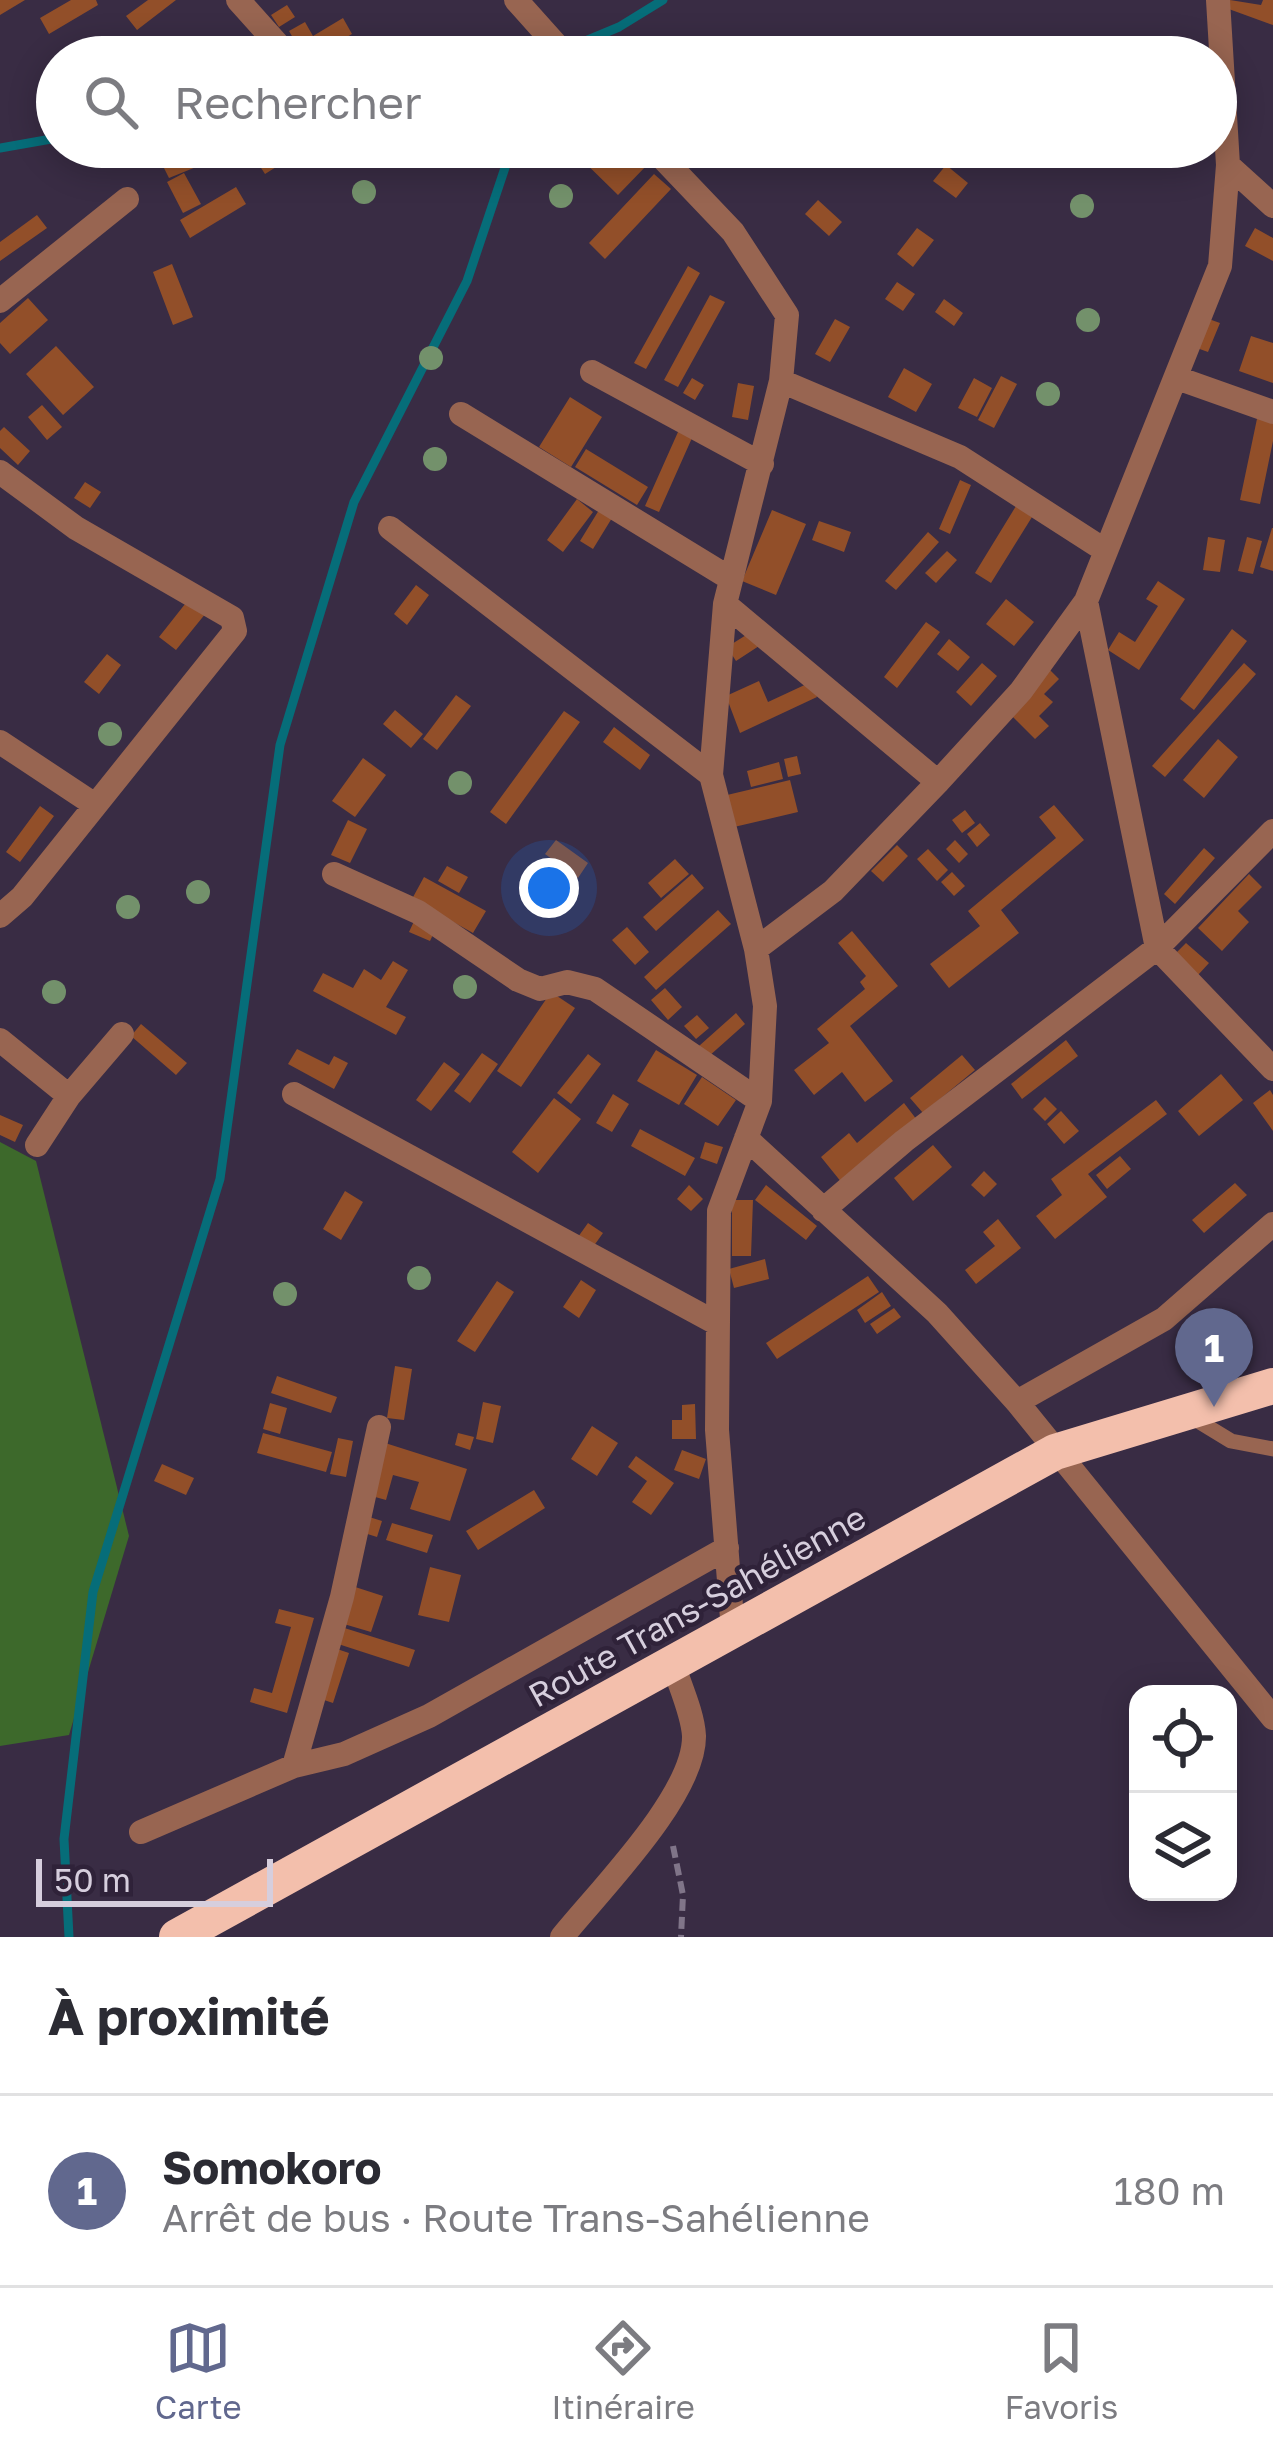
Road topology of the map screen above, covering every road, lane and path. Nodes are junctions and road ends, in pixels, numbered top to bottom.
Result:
1 (238, 0) edge
2 (1218, 0) edge
3 (520, 5) edge
4 (270, 36) edge
5 (548, 36) edge
6 (1220, 36) edge
7 (672, 168) edge
8 (1228, 168) edge
9 (1232, 168) edge
10 (127, 199) dead end
11 (1273, 206) edge
12 (0, 301) edge
13 (592, 372) dead end
14 (1177, 377) junction
15 (781, 381) junction
16 (1273, 412) edge
17 (461, 414) dead end
18 (762, 464) junction
19 (0, 472) edge
20 (390, 528) dead end
21 (1106, 551) junction
22 (731, 578) junction
23 (1086, 601) junction
24 (725, 604) junction
25 (0, 742) edge
26 (710, 775) junction
27 (938, 782) junction
28 (95, 805) junction
29 (1273, 831) edge
30 (334, 874) dead end
31 (0, 916) edge
32 (1157, 948) junction
33 (756, 950) junction
34 (122, 1034) dead end
35 (0, 1040) edge
36 (1273, 1070) edge
37 (294, 1094) dead end
38 (69, 1096) junction
39 (760, 1101) junction
40 (746, 1138) junction
41 (37, 1145) dead end
42 (823, 1210) junction
43 (1273, 1224) edge
44 (718, 1324) junction
45 (1273, 1386) edge
46 (1017, 1402) junction
47 (1182, 1412) junction
48 (379, 1427) dead end
49 (1273, 1449) edge
50 (1055, 1452) junction
51 (727, 1548) junction
52 (733, 1631) junction
53 (673, 1664) junction
54 (1273, 1718) edge
55 (294, 1766) junction
56 (666, 1809) junction
57 (141, 1832) dead end
58 (177, 1937) edge
59 (562, 1937) edge
60 (681, 1937) edge

1 - 4 street
2 - 6 street
3 - 5 street
7 - 15 street
8 - 14 street
9 - 11 street
10 - 12 street
13 - 18 street
14 - 16 street
14 - 21 street
15 - 18 street
15 - 21 street
17 - 22 street
18 - 22 street
19 - 28 street
20 - 26 street
21 - 23 street
22 - 24 street
23 - 27 street
23 - 32 street
24 - 26 street
24 - 27 street
25 - 28 street
26 - 33 street
27 - 33 street
28 - 31 street
29 - 32 street
30 - 39 street
32 - 36 street
32 - 42 street
33 - 39 street
34 - 38 street
35 - 38 street
37 - 44 street
38 - 41 street
39 - 40 street
40 - 42 street
40 - 44 street
42 - 46 street
43 - 46 street
44 - 51 street
45 - 47 highway, Route Trans-Sahélienne
46 - 50 street
47 - 49 lane
47 - 50 highway, Route Trans-Sahélienne
48 - 55 street
50 - 52 highway, Route Trans-Sahélienne
50 - 54 street
51 - 52 street
51 - 55 street
52 - 53 highway, Route Trans-Sahélienne
53 - 56 street
53 - 58 highway, Route Trans-Sahélienne
55 - 57 street
56 - 59 street
56 - 60 path

